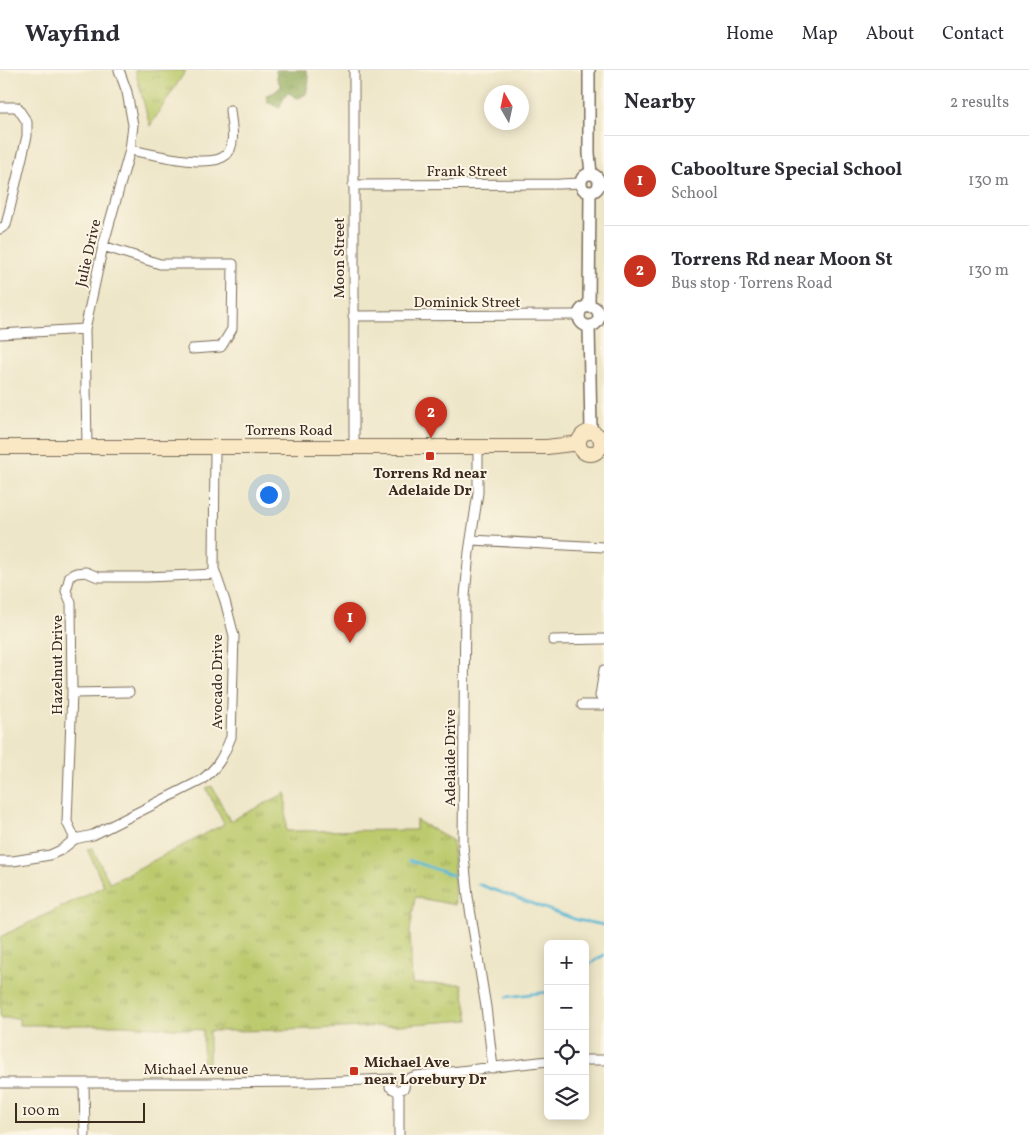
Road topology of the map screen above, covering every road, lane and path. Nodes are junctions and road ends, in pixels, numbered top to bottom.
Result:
1 (118, 70) edge
2 (354, 70) edge
3 (589, 70) edge
4 (0, 107) edge
5 (230, 110) dead end
6 (130, 150) junction
7 (591, 174) junction
8 (581, 183) junction
9 (602, 183) edge
10 (353, 185) junction
11 (590, 192) junction
12 (0, 229) edge
13 (103, 246) junction
14 (590, 306) junction
15 (580, 315) junction
16 (602, 315) edge
17 (353, 316) junction
18 (589, 326) junction
19 (85, 329) junction
20 (0, 334) edge
21 (192, 349) dead end
22 (590, 431) junction
23 (579, 443) junction
24 (603, 444) edge
25 (87, 446) junction
26 (354, 446) junction
27 (0, 447) edge
28 (215, 447) junction
29 (478, 447) junction
30 (471, 540) junction
31 (604, 547) edge
32 (215, 574) junction
33 (604, 639) edge
34 (553, 640) dead end
35 (604, 670) edge
36 (129, 692) dead end
37 (72, 693) junction
38 (604, 703) edge
39 (582, 705) dead end
40 (75, 839) junction
41 (0, 861) edge
42 (589, 1060) edge
43 (604, 1060) edge
44 (544, 1062) edge
45 (493, 1068) junction
46 (391, 1079) junction
47 (405, 1080) junction
48 (0, 1083) edge
49 (84, 1083) junction
50 (399, 1091) junction
51 (84, 1135) edge
52 (399, 1135) edge

1 - 6 street, Julie Drive
2 - 10 street, Moon Street
3 - 7 street
4 - 12 street
5 - 6 street
6 - 13 street, Julie Drive
7 - 8 street
7 - 9 street
8 - 10 street, Frank Street
8 - 11 street
9 - 11 street
10 - 17 street, Moon Street
11 - 14 street
13 - 19 street, Julie Drive
13 - 21 street
14 - 15 street
14 - 16 street
15 - 17 street, Dominick Street
15 - 18 street
16 - 18 street
17 - 26 street, Moon Street
18 - 22 street
19 - 20 street
19 - 25 street, Julie Drive
22 - 23 main road
22 - 24 main road
23 - 24 main road
23 - 29 main road, Torrens Road
25 - 27 main road, Torrens Road
25 - 28 main road, Torrens Road
26 - 28 main road, Torrens Road
26 - 29 main road, Torrens Road
28 - 32 street, Avocado Drive
29 - 30 street, Adelaide Drive
30 - 31 street
30 - 45 street, Adelaide Drive
32 - 37 street, Hazelnut Drive
32 - 40 street, Avocado Drive
33 - 34 street
35 - 38 street
36 - 37 street
37 - 40 street, Hazelnut Drive
38 - 39 street
40 - 41 street, Avocado Drive
42 - 43 street
44 - 45 street
45 - 47 street
46 - 47 street
46 - 49 street, Michael Avenue
46 - 50 street
47 - 50 street
48 - 49 street, Michael Avenue
49 - 51 street
50 - 52 street

